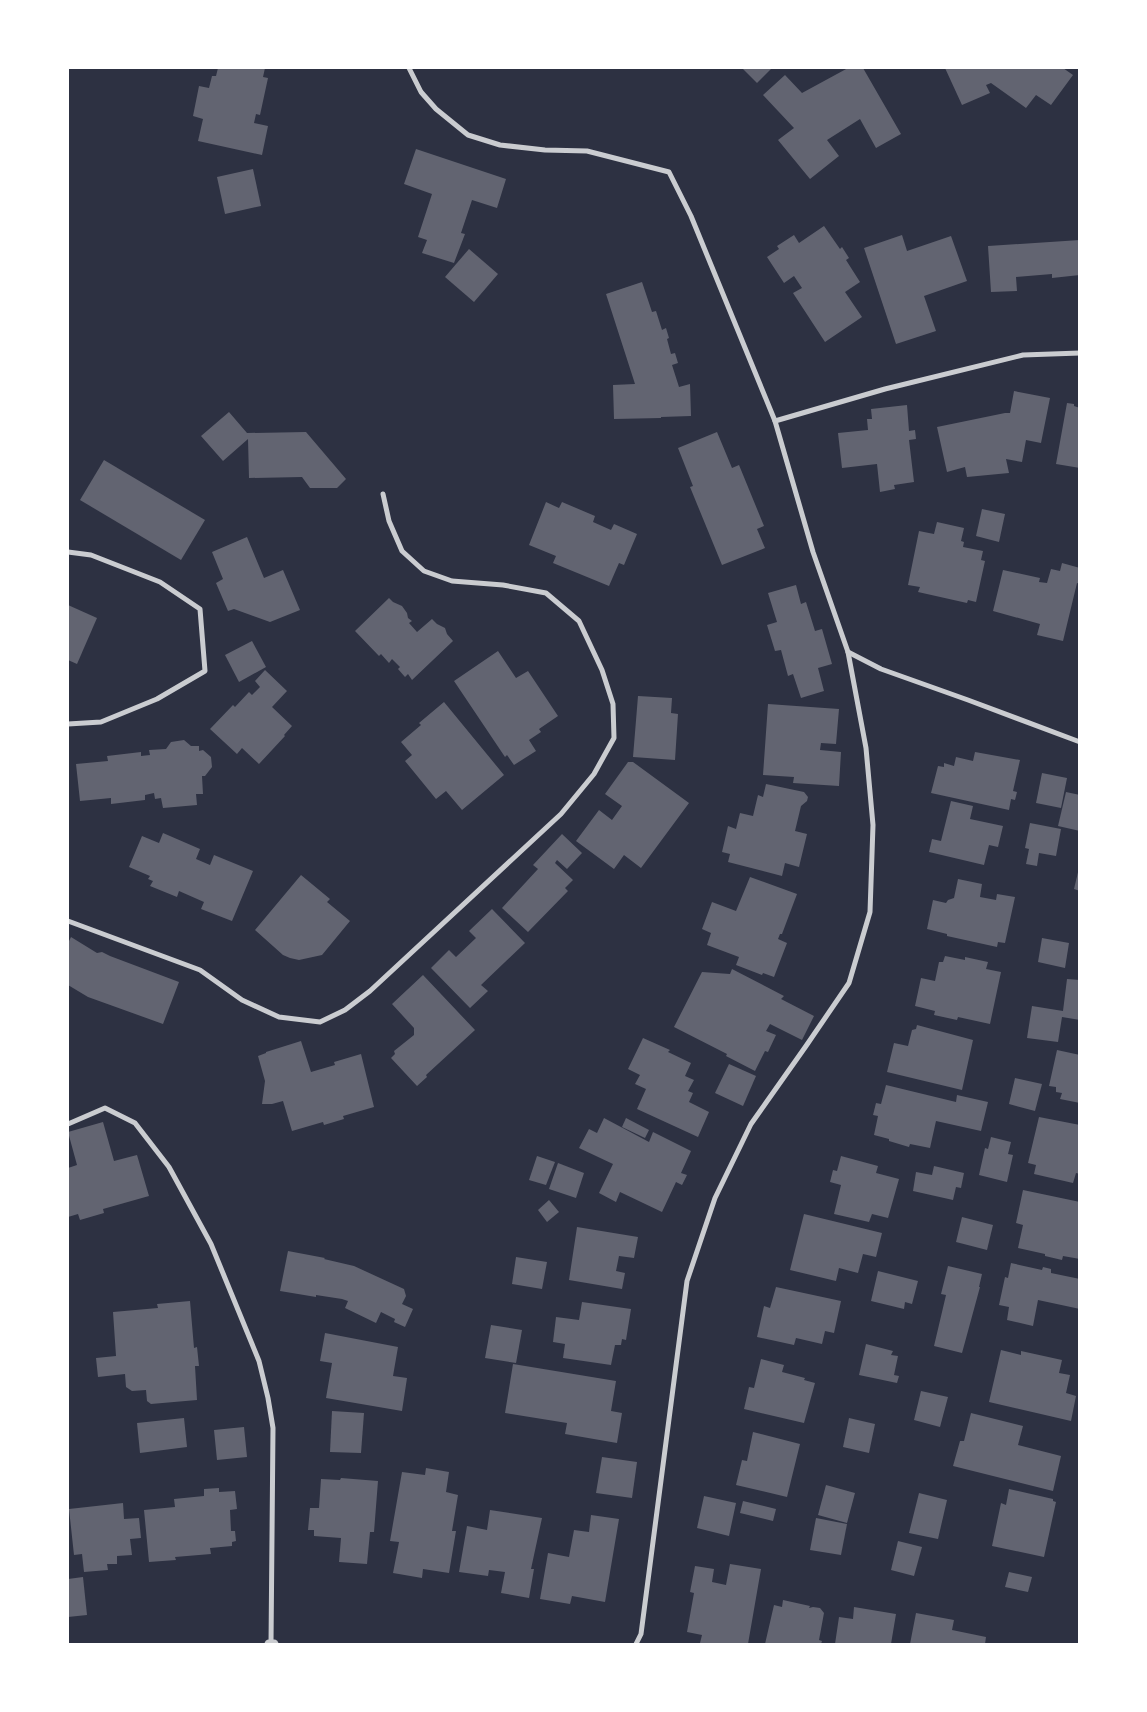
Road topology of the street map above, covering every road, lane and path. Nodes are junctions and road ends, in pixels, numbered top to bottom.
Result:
1 (410, 68) edge
2 (1080, 353) edge
3 (775, 421) junction
4 (383, 494) dead end
5 (68, 552) edge
6 (848, 652) junction
7 (68, 724) edge
8 (1080, 742) edge
9 (68, 921) edge
10 (68, 1124) edge
11 (271, 1644) edge
12 (636, 1644) edge

1 - 3 street
2 - 3 street
3 - 6 street
4 - 9 street
5 - 7 street
6 - 8 street
6 - 12 street
10 - 11 street

